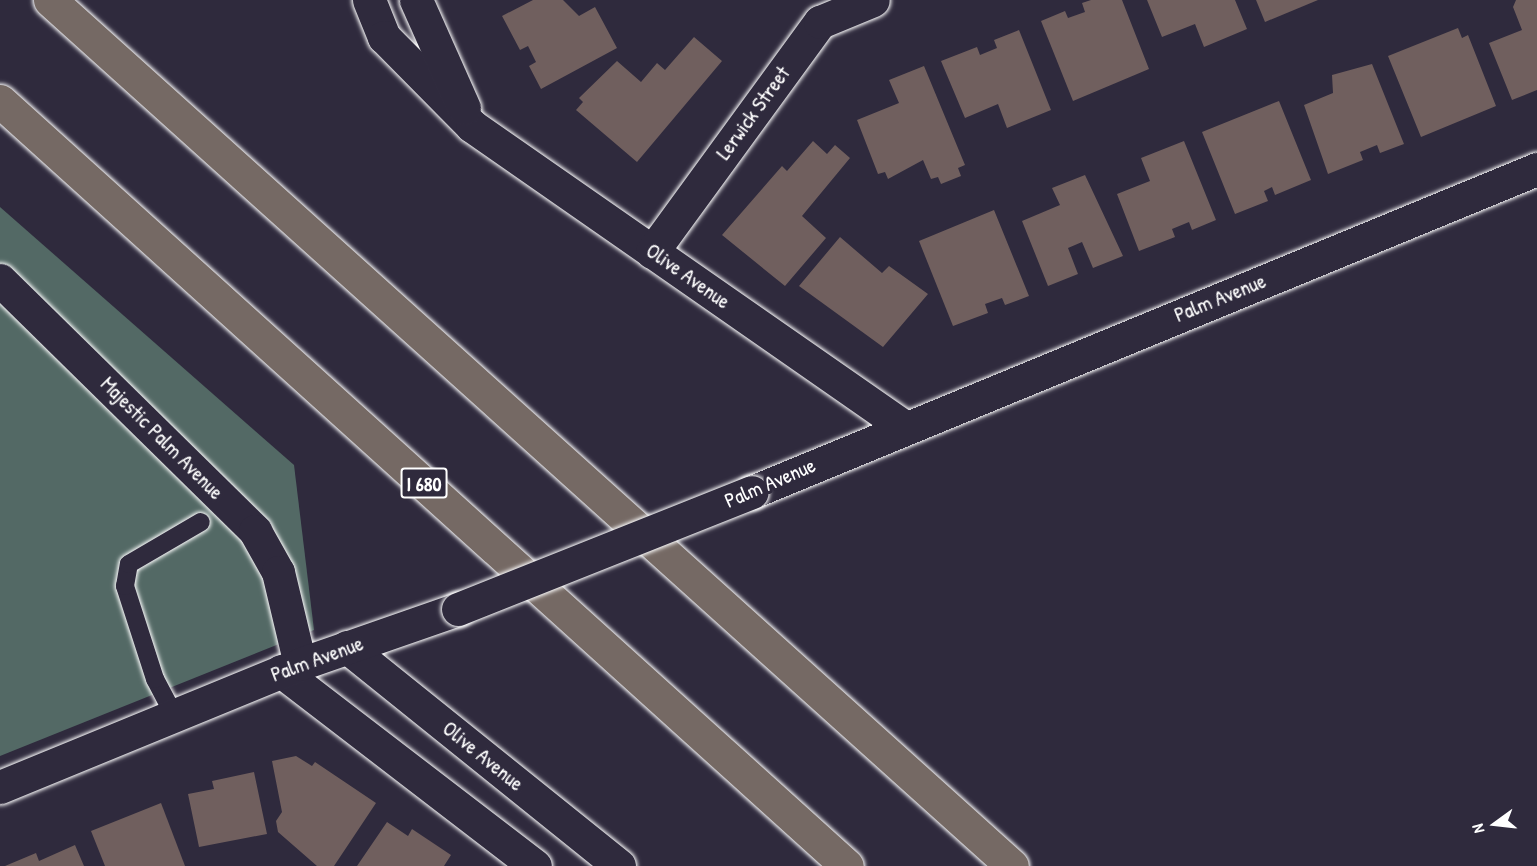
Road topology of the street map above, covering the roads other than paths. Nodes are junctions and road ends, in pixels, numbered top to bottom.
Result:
1 (50, 0) edge
2 (369, 0) edge
3 (416, 0) edge
4 (873, 0) edge
5 (0, 100) edge
6 (472, 126) junction
7 (1537, 169) edge
8 (652, 252) junction
9 (0, 280) edge
10 (903, 426) junction
11 (201, 522) dead end
12 (347, 647) junction
13 (291, 668) junction
14 (174, 716) junction
15 (0, 787) edge
16 (535, 866) edge
17 (619, 866) edge
18 (847, 866) edge
19 (1012, 866) edge

1 - 19 highway
2 - 6 street, Olive Avenue
3 - 6 street
4 - 8 street, Lerwick Street
5 - 18 highway, I 680
6 - 8 street, Olive Avenue
7 - 10 street, Palm Avenue
8 - 10 street, Olive Avenue
9 - 13 street, Majestic Palm Avenue
10 - 12 street, Palm Avenue, bridge
11 - 14 lane
12 - 13 street, Palm Avenue
12 - 17 street, Olive Avenue
13 - 14 street, Palm Avenue
13 - 16 street
14 - 15 street, Palm Avenue

